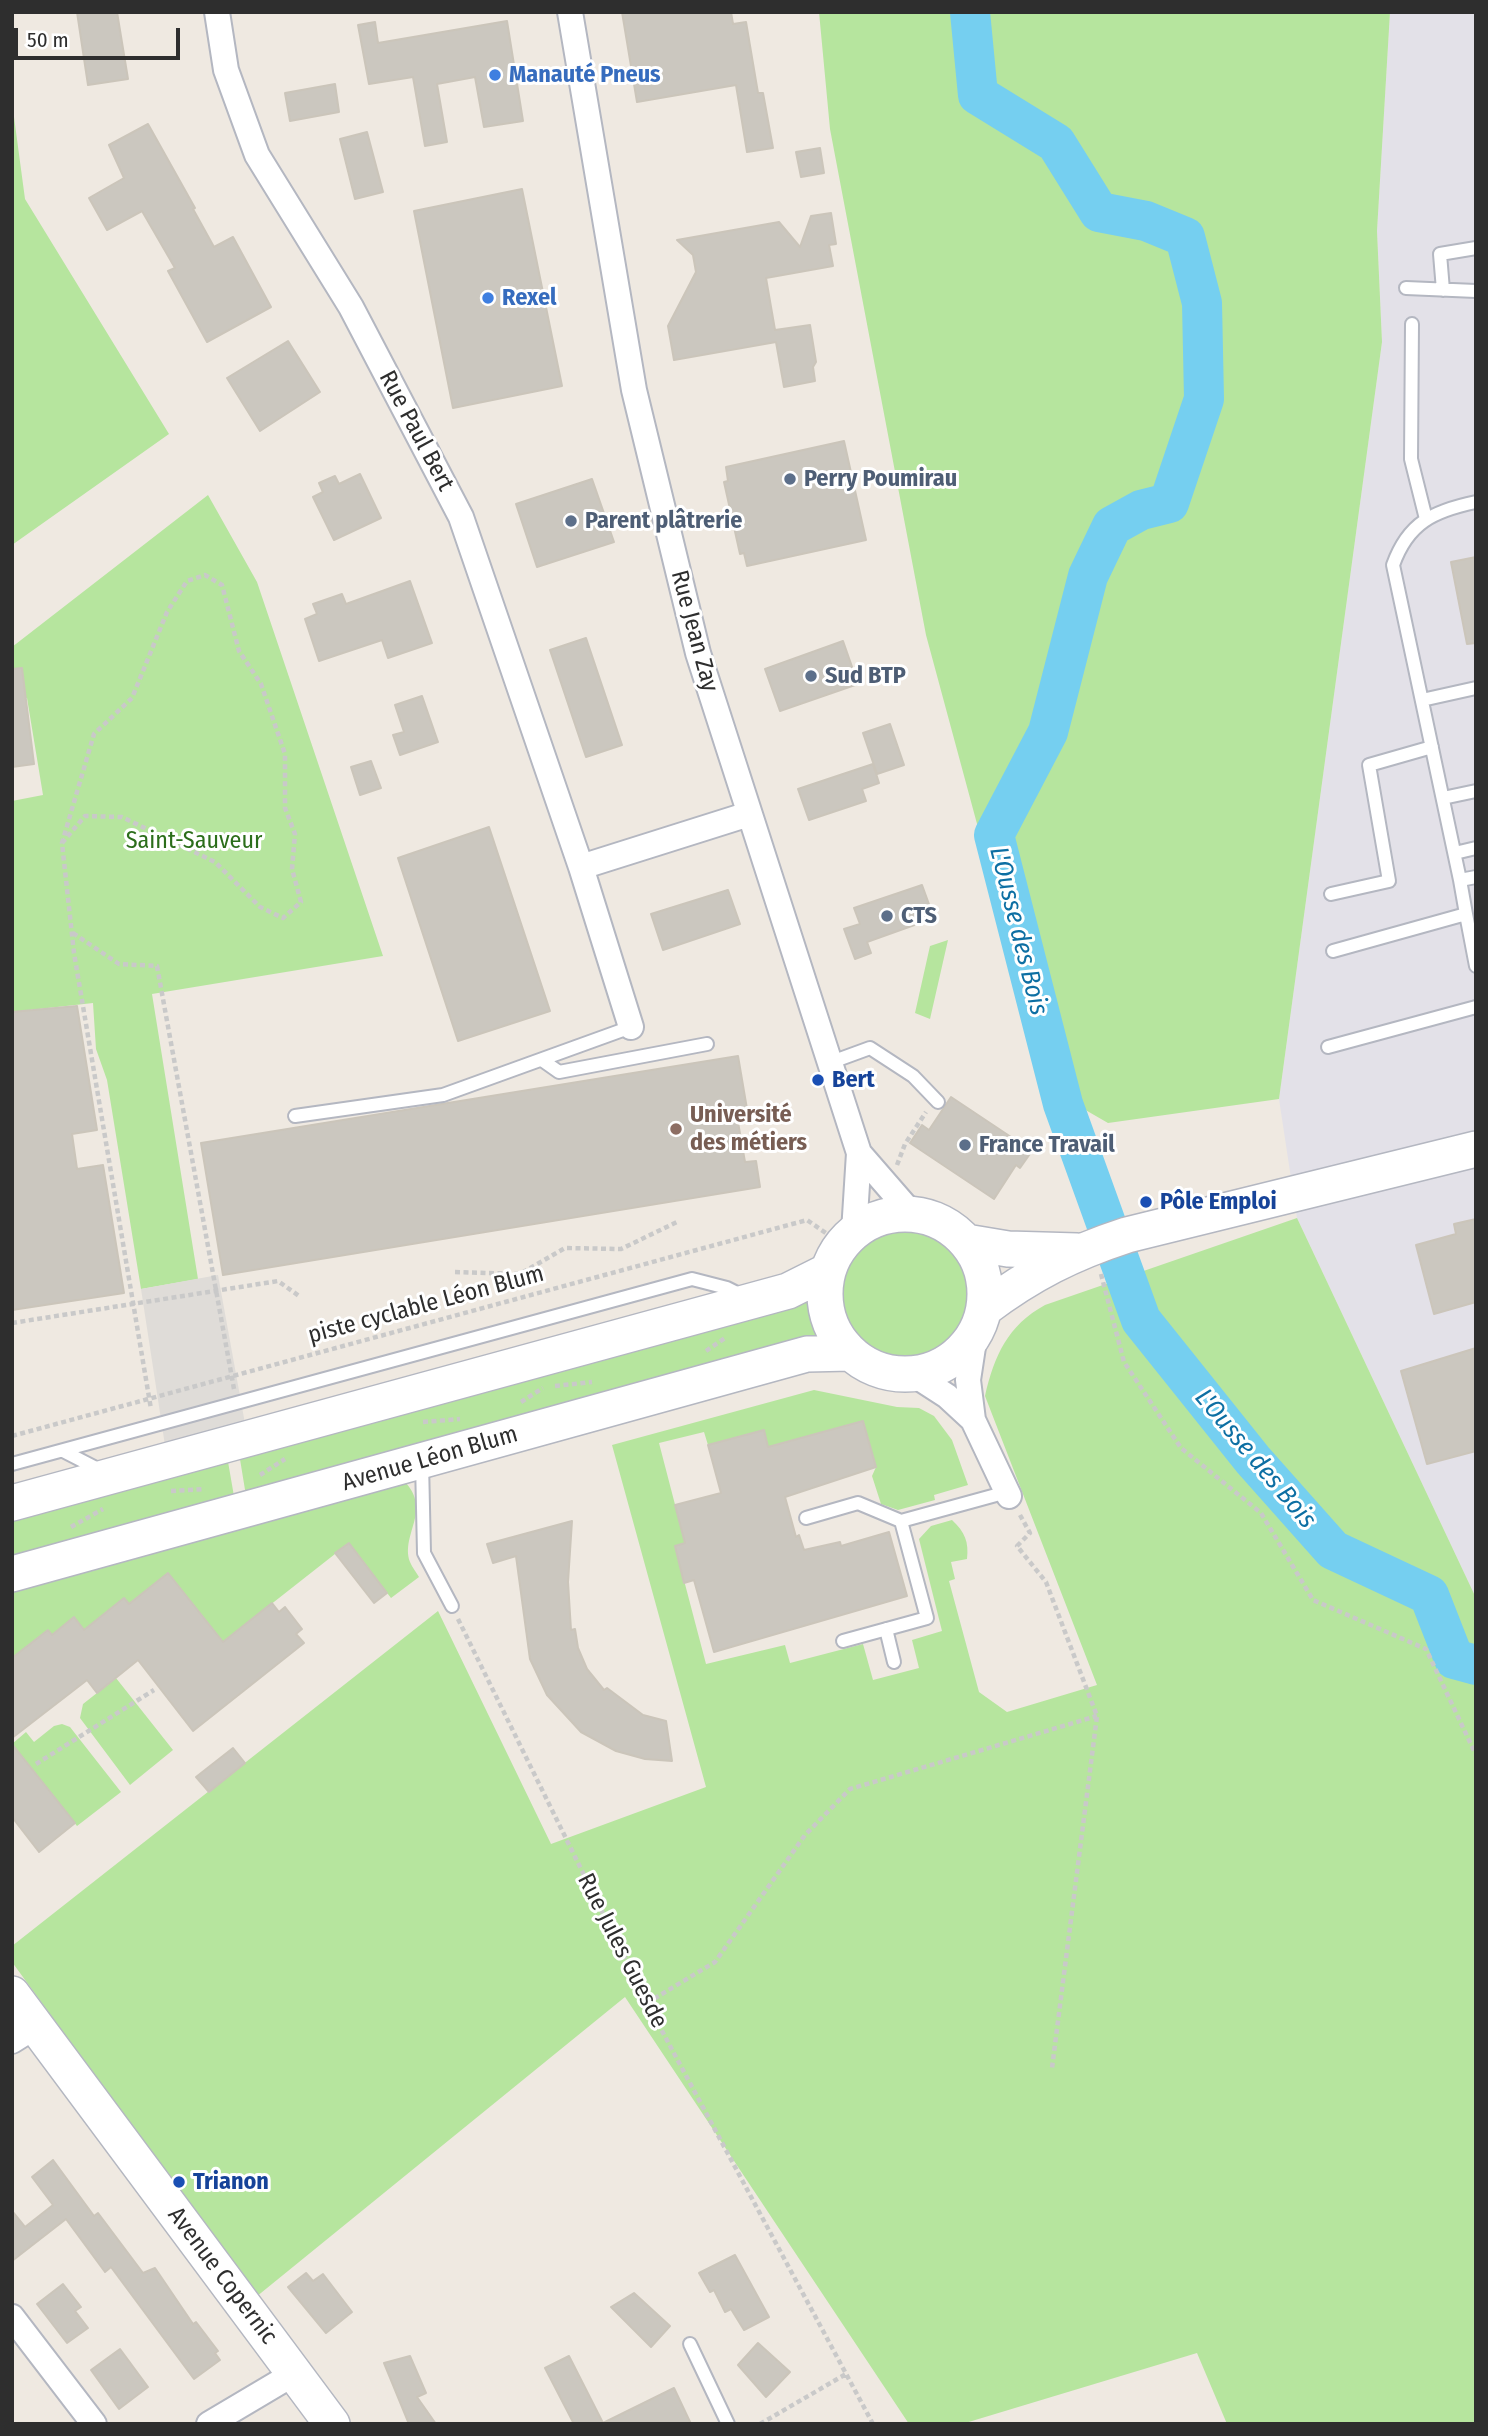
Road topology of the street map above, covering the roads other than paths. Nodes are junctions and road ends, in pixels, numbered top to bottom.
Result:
1 (217, 12) edge
2 (570, 12) edge
3 (1476, 247) edge
4 (1406, 288) dead end
5 (1443, 290) junction
6 (1476, 291) edge
7 (1412, 324) dead end
8 (1476, 502) edge
9 (1426, 520) junction
10 (1476, 688) edge
11 (1422, 700) junction
12 (1432, 747) junction
13 (1476, 791) edge
14 (1443, 798) junction
15 (748, 814) junction
16 (1476, 848) edge
17 (1455, 853) junction
18 (581, 867) junction
19 (1476, 877) edge
20 (1460, 880) junction
21 (1331, 894) dead end
22 (1466, 914) junction
23 (1333, 951) dead end
24 (1476, 966) edge
25 (1476, 1007) edge
26 (631, 1027) joint
27 (707, 1044) dead end
28 (1328, 1047) dead end
29 (541, 1060) junction
30 (829, 1063) junction
31 (938, 1102) dead end
32 (295, 1116) dead end
33 (1476, 1149) edge
34 (859, 1153) junction
35 (912, 1214) junction
36 (965, 1242) junction
37 (1085, 1248) junction
38 (841, 1249) junction
39 (752, 1301) junction
40 (979, 1322) junction
41 (850, 1353) junction
42 (913, 1374) junction
43 (973, 1420) junction
44 (63, 1451) junction
45 (422, 1461) junction
46 (12, 1464) edge
47 (113, 1490) junction
48 (1008, 1494) joint
49 (12, 1503) edge
50 (806, 1518) dead end
51 (901, 1521) junction
52 (12, 1574) edge
53 (452, 1606) road end
54 (886, 1629) junction
55 (843, 1641) dead end
56 (894, 1662) dead end
57 (12, 1994) edge
58 (24, 2033) edge
59 (12, 2318) edge
60 (690, 2344) dead end
61 (295, 2374) junction
62 (94, 2424) edge
63 (209, 2424) edge
64 (332, 2424) edge
65 (728, 2424) edge

1 - 18 street, Rue Paul Bert
2 - 15 street, Rue Jean Zay
3 - 5 lane
4 - 5 lane
5 - 6 lane
7 - 9 lane
8 - 9 lane
9 - 11 lane
10 - 11 lane
11 - 12 lane
12 - 14 lane
12 - 21 lane
13 - 14 lane
14 - 17 lane
15 - 18 street
15 - 30 street, Rue Jean Zay
16 - 17 lane
17 - 20 lane
18 - 26 street, Rue Paul Bert
19 - 20 lane
20 - 22 lane
22 - 23 lane
22 - 24 lane
25 - 28 lane
26 - 29 lane
27 - 29 lane
29 - 32 lane
30 - 31 lane
30 - 34 street, Rue Jean Zay
33 - 37 street
34 - 35 street, Rue Jean Zay
34 - 38 street, Rue Jean Zay
35 - 36 street
35 - 38 street
36 - 37 street
36 - 40 street
37 - 40 street
38 - 39 street
38 - 41 street
39 - 44 lane
39 - 47 street
40 - 42 street
40 - 43 street
41 - 42 street
41 - 45 street, Avenue Léon Blum
42 - 43 street
43 - 48 street
44 - 46 lane
44 - 47 lane
45 - 52 street, Avenue Léon Blum
45 - 53 lane
47 - 49 street
48 - 51 lane
50 - 51 lane
51 - 54 lane
54 - 55 lane
54 - 56 lane
57 - 58 street, Avenue Copernic
58 - 61 street, Avenue Copernic
59 - 62 street
60 - 65 lane
61 - 63 street
61 - 64 street, Avenue Copernic

